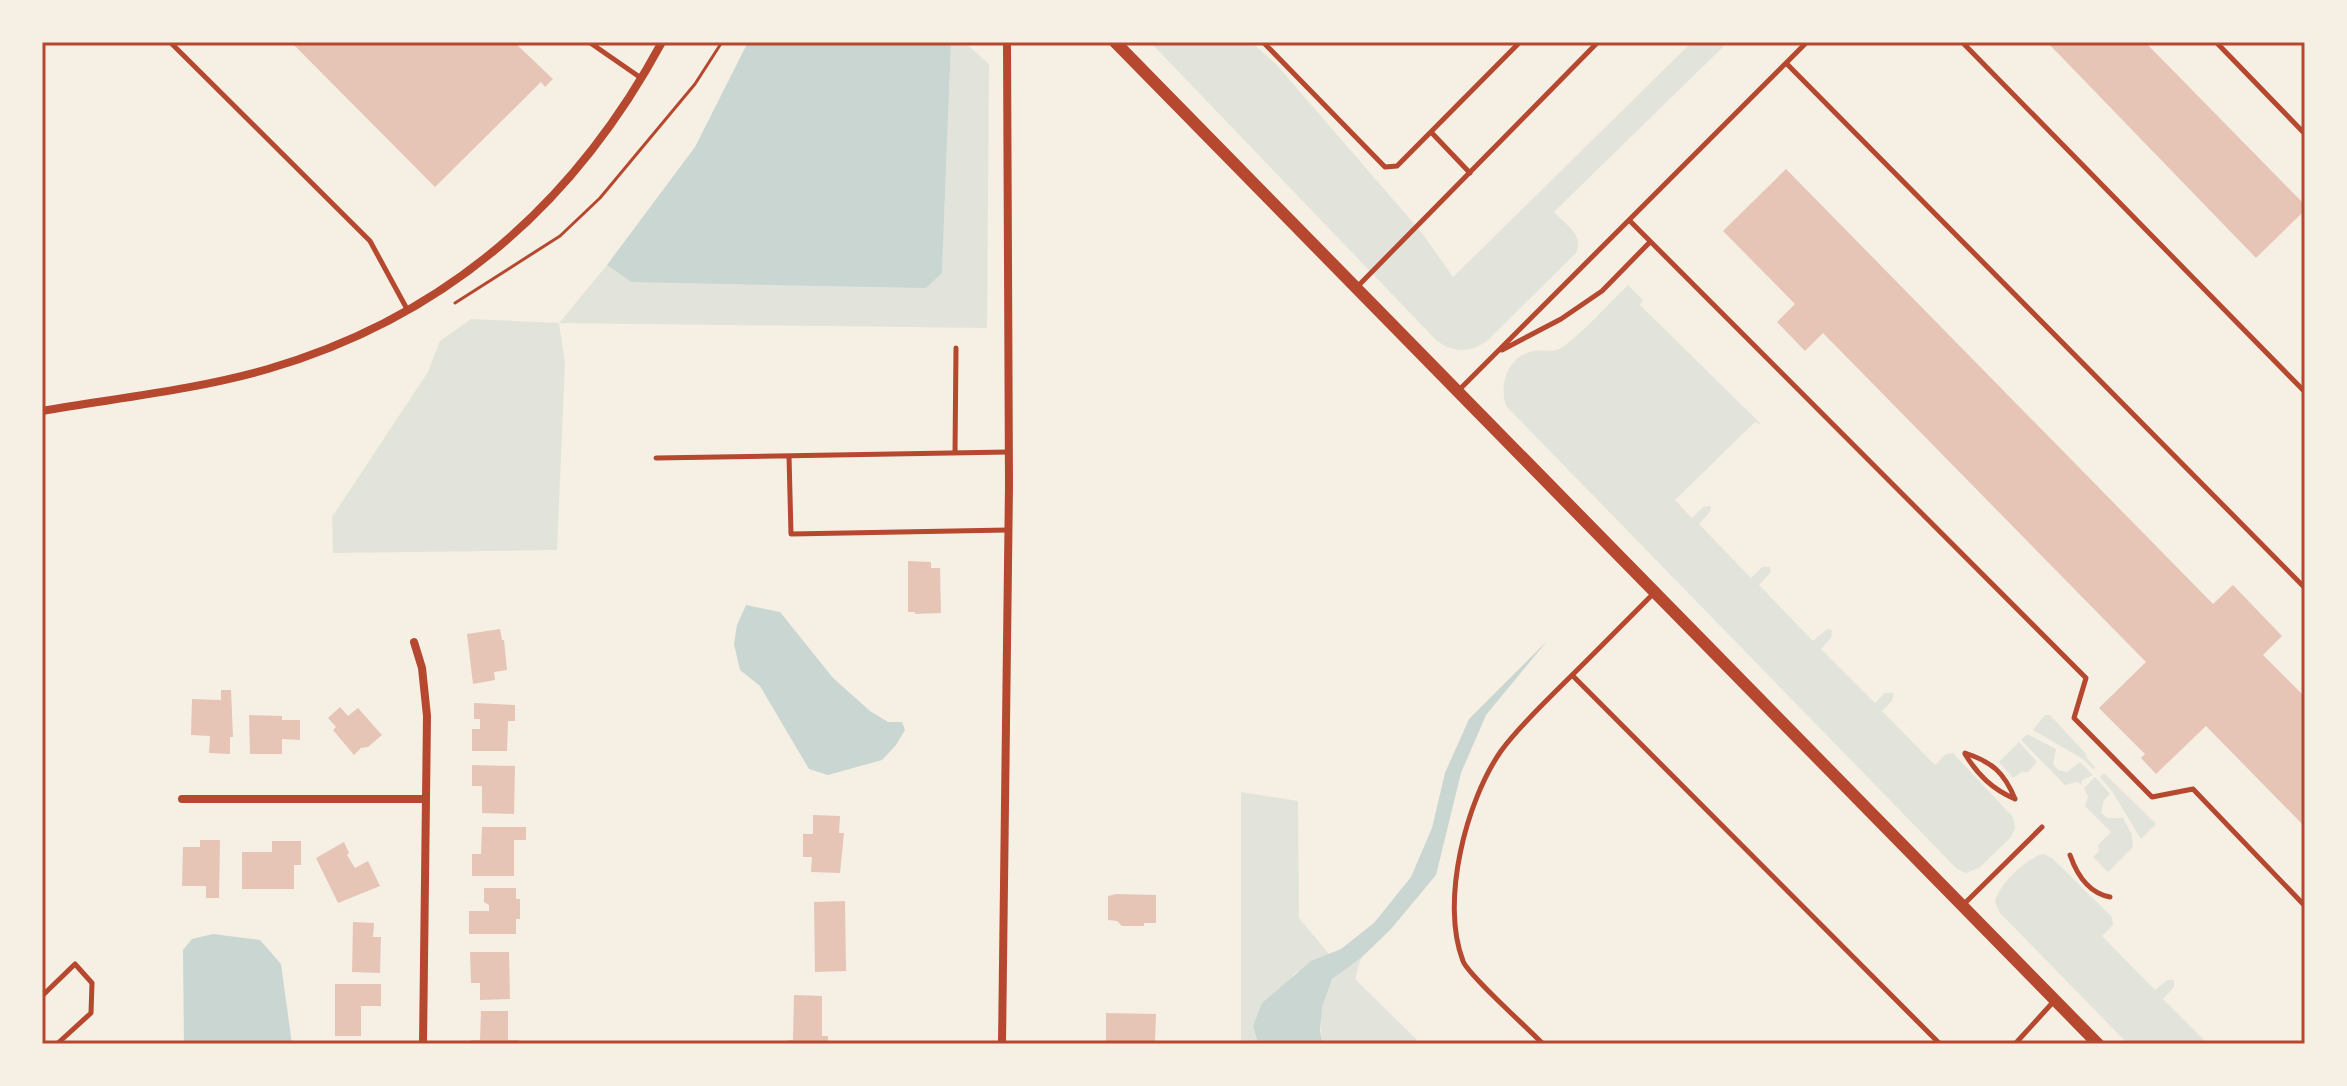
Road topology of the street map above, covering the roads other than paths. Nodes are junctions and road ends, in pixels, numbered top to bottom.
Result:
1 (170, 42) edge
2 (589, 42) edge
3 (662, 42) edge
4 (1007, 42) edge
5 (1115, 42) edge
6 (1263, 42) edge
7 (1520, 42) edge
8 (1598, 42) edge
9 (1807, 42) edge
10 (1962, 42) edge
11 (2216, 42) edge
12 (1786, 63) junction
13 (642, 79) junction
14 (1431, 132) junction
15 (2305, 134) edge
16 (1470, 173) junction
17 (1629, 220) junction
18 (1650, 242) junction
19 (1356, 288) junction
20 (408, 310) junction
21 (956, 348) dead end
22 (1498, 352) junction
23 (1457, 392) junction
24 (2305, 392) edge
25 (42, 411) edge
26 (1009, 452) junction
27 (955, 453) junction
28 (789, 456) junction
29 (656, 458) dead end
30 (1009, 530) junction
31 (2305, 588) edge
32 (1654, 592) junction
33 (414, 642) dead end
34 (1572, 675) junction
35 (1965, 753) joint
36 (182, 799) dead end
37 (426, 799) junction
38 (2042, 827) dead end
39 (2070, 855) dead end
40 (2110, 897) dead end
41 (1962, 905) junction
42 (2305, 906) edge
43 (42, 996) edge
44 (2055, 1000) junction
45 (57, 1044) edge
46 (423, 1044) edge
47 (1002, 1044) edge
48 (1543, 1044) edge
49 (1940, 1044) edge
50 (2015, 1044) edge
51 (2098, 1044) edge

1 - 20 lane
2 - 13 lane
3 - 13 street
4 - 26 street
5 - 19 street
6 - 14 lane
7 - 14 lane
8 - 16 lane
9 - 12 lane
10 - 24 lane
11 - 15 lane
12 - 17 lane
12 - 31 lane
13 - 20 street
14 - 16 lane
16 - 19 lane
17 - 18 lane
17 - 22 lane
18 - 22 lane
18 - 42 lane
19 - 23 street
20 - 25 street
21 - 27 lane
22 - 23 lane
23 - 32 street
26 - 27 lane
26 - 30 street
27 - 28 lane
28 - 29 lane
28 - 30 lane
30 - 47 street
32 - 34 lane
32 - 41 street
33 - 37 street
34 - 48 lane
34 - 49 lane
35 - 35 lane
36 - 37 street
37 - 46 street
38 - 41 lane
39 - 40 lane
41 - 44 street
43 - 45 lane
44 - 50 lane
44 - 51 street

